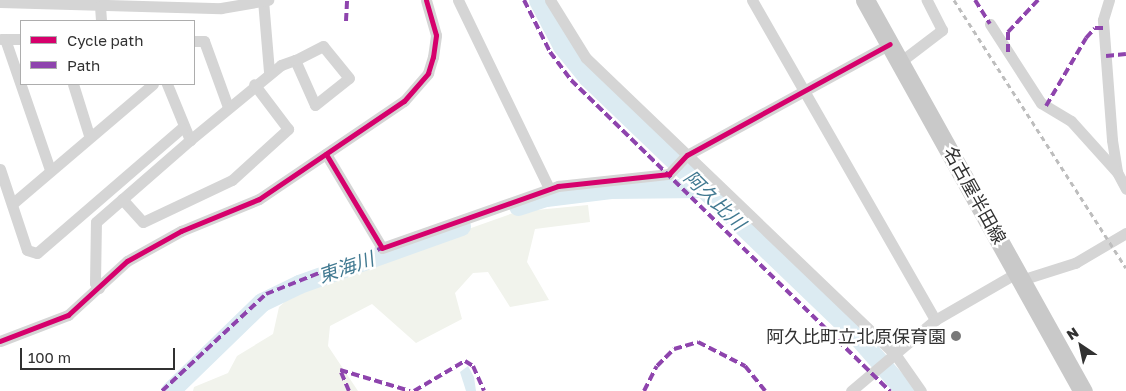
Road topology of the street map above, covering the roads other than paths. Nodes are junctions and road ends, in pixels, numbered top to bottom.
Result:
1 (263, 0) edge
2 (268, 0) edge
3 (426, 0) edge
4 (458, 0) edge
5 (550, 0) edge
6 (752, 0) edge
7 (865, 0) edge
8 (927, 0) edge
9 (1109, 0) edge
10 (17, 1) edge
11 (0, 2) edge
12 (72, 2) edge
13 (121, 4) edge
14 (190, 4) edge
15 (100, 6) junction
16 (101, 20) edge
17 (990, 24) dead end
18 (3, 38) edge
19 (20, 39) edge
20 (195, 41) edge
21 (890, 44) junction
22 (294, 60) junction
23 (900, 62) junction
24 (269, 72) junction
25 (254, 84) junction
26 (73, 85) edge
27 (152, 85) edge
28 (167, 85) edge
29 (803, 89) junction
30 (228, 107) junction
31 (182, 128) junction
32 (89, 135) junction
33 (190, 140) junction
34 (326, 154) junction
35 (687, 155) junction
36 (0, 169) edge
37 (50, 170) junction
38 (1117, 172) junction
39 (549, 188) junction
40 (1126, 189) edge
41 (122, 199) junction
42 (12, 204) junction
43 (1126, 233) edge
44 (1019, 276) junction
45 (99, 288) junction
46 (935, 320) junction
47 (0, 342) edge
48 (895, 354) junction
49 (850, 391) edge
50 (922, 391) edge
51 (1083, 391) edge

1 - 2 street
1 - 14 street
1 - 24 street
3 - 34 street
4 - 39 street
5 - 35 street
6 - 29 street
7 - 21 main road, 名古屋半田線
8 - 23 street
9 - 38 street
10 - 11 street
10 - 12 street
12 - 15 street
13 - 14 street
13 - 15 street
15 - 16 street
17 - 38 street
18 - 19 street
18 - 37 street
20 - 30 street
21 - 23 main road, 名古屋半田線
21 - 29 street
22 - 22 street
22 - 24 street
23 - 44 main road, 名古屋半田線
24 - 25 street
25 - 30 street
25 - 41 street
26 - 32 street
27 - 32 street
28 - 31 street
29 - 35 street
29 - 46 street
30 - 33 street
31 - 33 street
31 - 42 street
32 - 37 street
33 - 41 street
34 - 39 street
34 - 45 street
35 - 39 street
35 - 48 street
36 - 42 street
37 - 42 street
38 - 40 street
41 - 45 street
43 - 44 street
44 - 46 street
44 - 51 main road, 名古屋半田線
45 - 47 street
46 - 48 street
48 - 49 street
48 - 50 street

